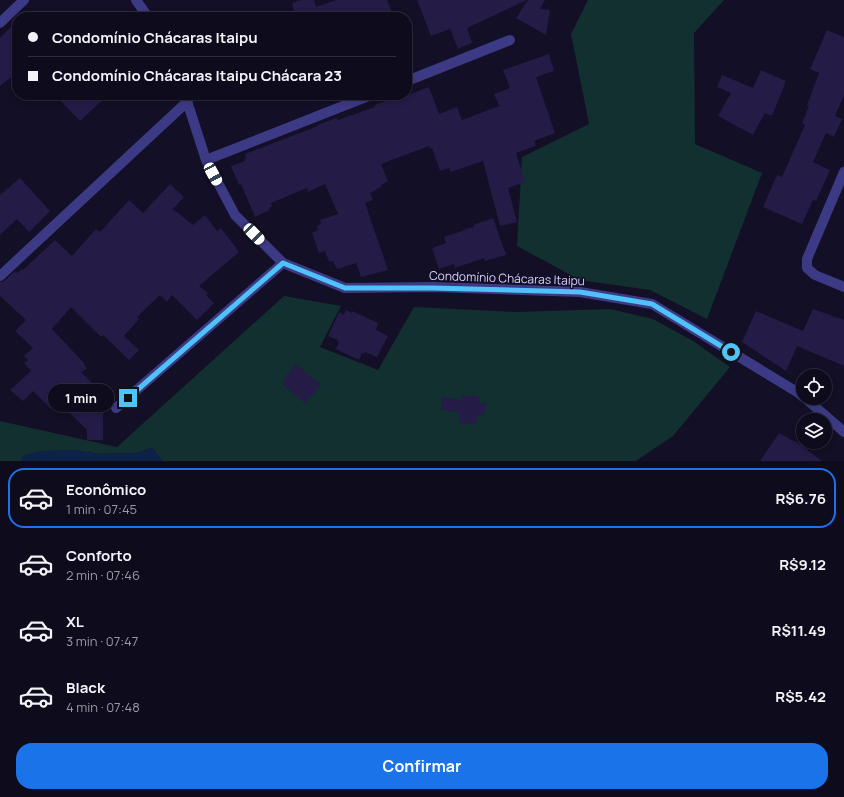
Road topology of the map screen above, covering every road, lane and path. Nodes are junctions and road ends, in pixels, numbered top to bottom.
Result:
1 (24, 0) edge
2 (136, 0) edge
3 (144, 12) edge
4 (0, 22) edge
5 (510, 40) dead end
6 (412, 79) edge
7 (185, 100) edge
8 (188, 100) edge
9 (358, 100) edge
10 (206, 160) junction
11 (844, 172) edge
12 (283, 263) junction
13 (0, 276) edge
14 (844, 287) edge
15 (796, 391) edge
16 (813, 405) edge
17 (116, 408) dead end
18 (844, 432) edge

1 - 4 street
2 - 3 street
5 - 6 street
7 - 13 street
8 - 10 street
9 - 10 street
10 - 12 street
11 - 14 street
12 - 15 street, Condomínio Chácaras Itaipu
12 - 17 street
16 - 18 street, Condomínio Chácaras Itaipu

